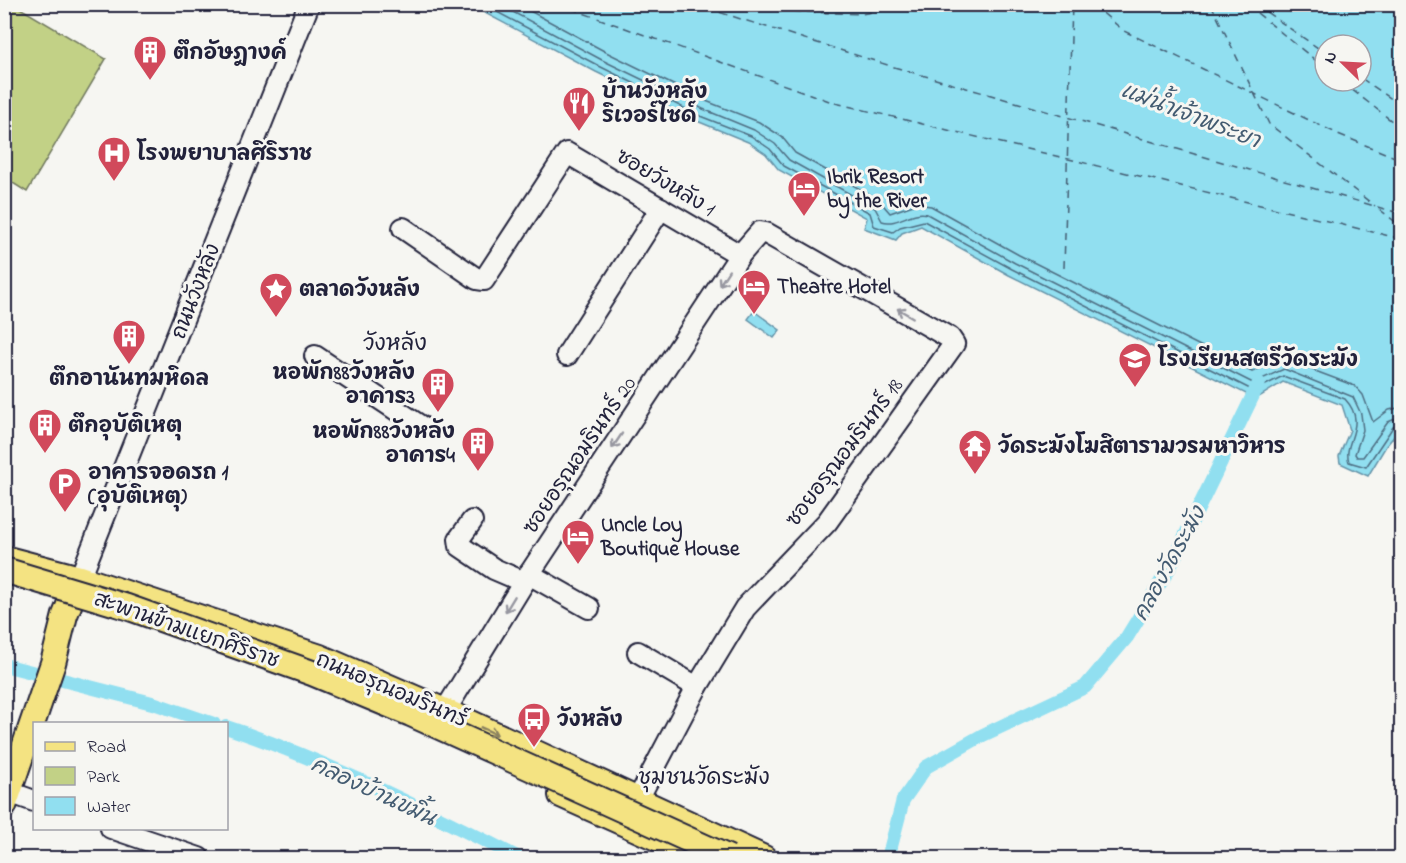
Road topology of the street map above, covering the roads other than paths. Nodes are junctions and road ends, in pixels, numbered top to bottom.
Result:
1 (309, 4) edge
2 (661, 208) junction
3 (404, 228) dead end
4 (740, 255) junction
5 (954, 344) joint
6 (567, 355) dead end
7 (315, 356) dead end
8 (422, 427) dead end
9 (472, 521) dead end
10 (4, 558) edge
11 (4, 570) edge
12 (80, 578) junction
13 (526, 578) junction
14 (4, 582) edge
15 (70, 600) junction
16 (589, 608) dead end
17 (638, 652) dead end
18 (697, 687) junction
19 (445, 711) junction
20 (7, 799) edge
21 (638, 799) junction
22 (33, 801) edge
23 (625, 824) junction
24 (117, 830) edge
25 (199, 858) edge
26 (701, 858) edge
27 (729, 858) edge
28 (764, 858) edge

1 - 12 street, ถนนวังหลัง
2 - 3 street, ซอยวังหลัง 1
2 - 4 street, ซอยวังหลัง 1
2 - 6 street
5 -> 4 street, ซอยอรุณอมรินทร์ 20
4 -> 13 street, ซอยอรุณอมรินทร์ 20
5 - 18 street, ซอยอรุณอมรินทร์ 18
7 - 8 street
9 - 13 street
10 - 12 main road, ถนนอรุณอมรินทร์
11 - 27 main road, สะพานข้ามแยกศิริราช, bridge
12 - 15 main road
12 - 19 main road, ถนนอรุณอมรินทร์
13 - 16 street
13 -> 19 street, ซอยอรุณอมรินทร์ 20
14 - 15 main road, ถนนอรุณอมรินทร์
15 - 20 main road
15 - 23 main road, ถนนอรุณอมรินทร์
17 - 18 street
18 - 21 street, ซอยอรุณอมรินทร์ 18
19 -> 21 main road, ถนนอรุณอมรินทร์
20 - 22 street
21 - 23 main road
21 - 28 main road, ถนนอรุณอมรินทร์
23 - 26 main road, ถนนอรุณอมรินทร์
24 - 25 street

